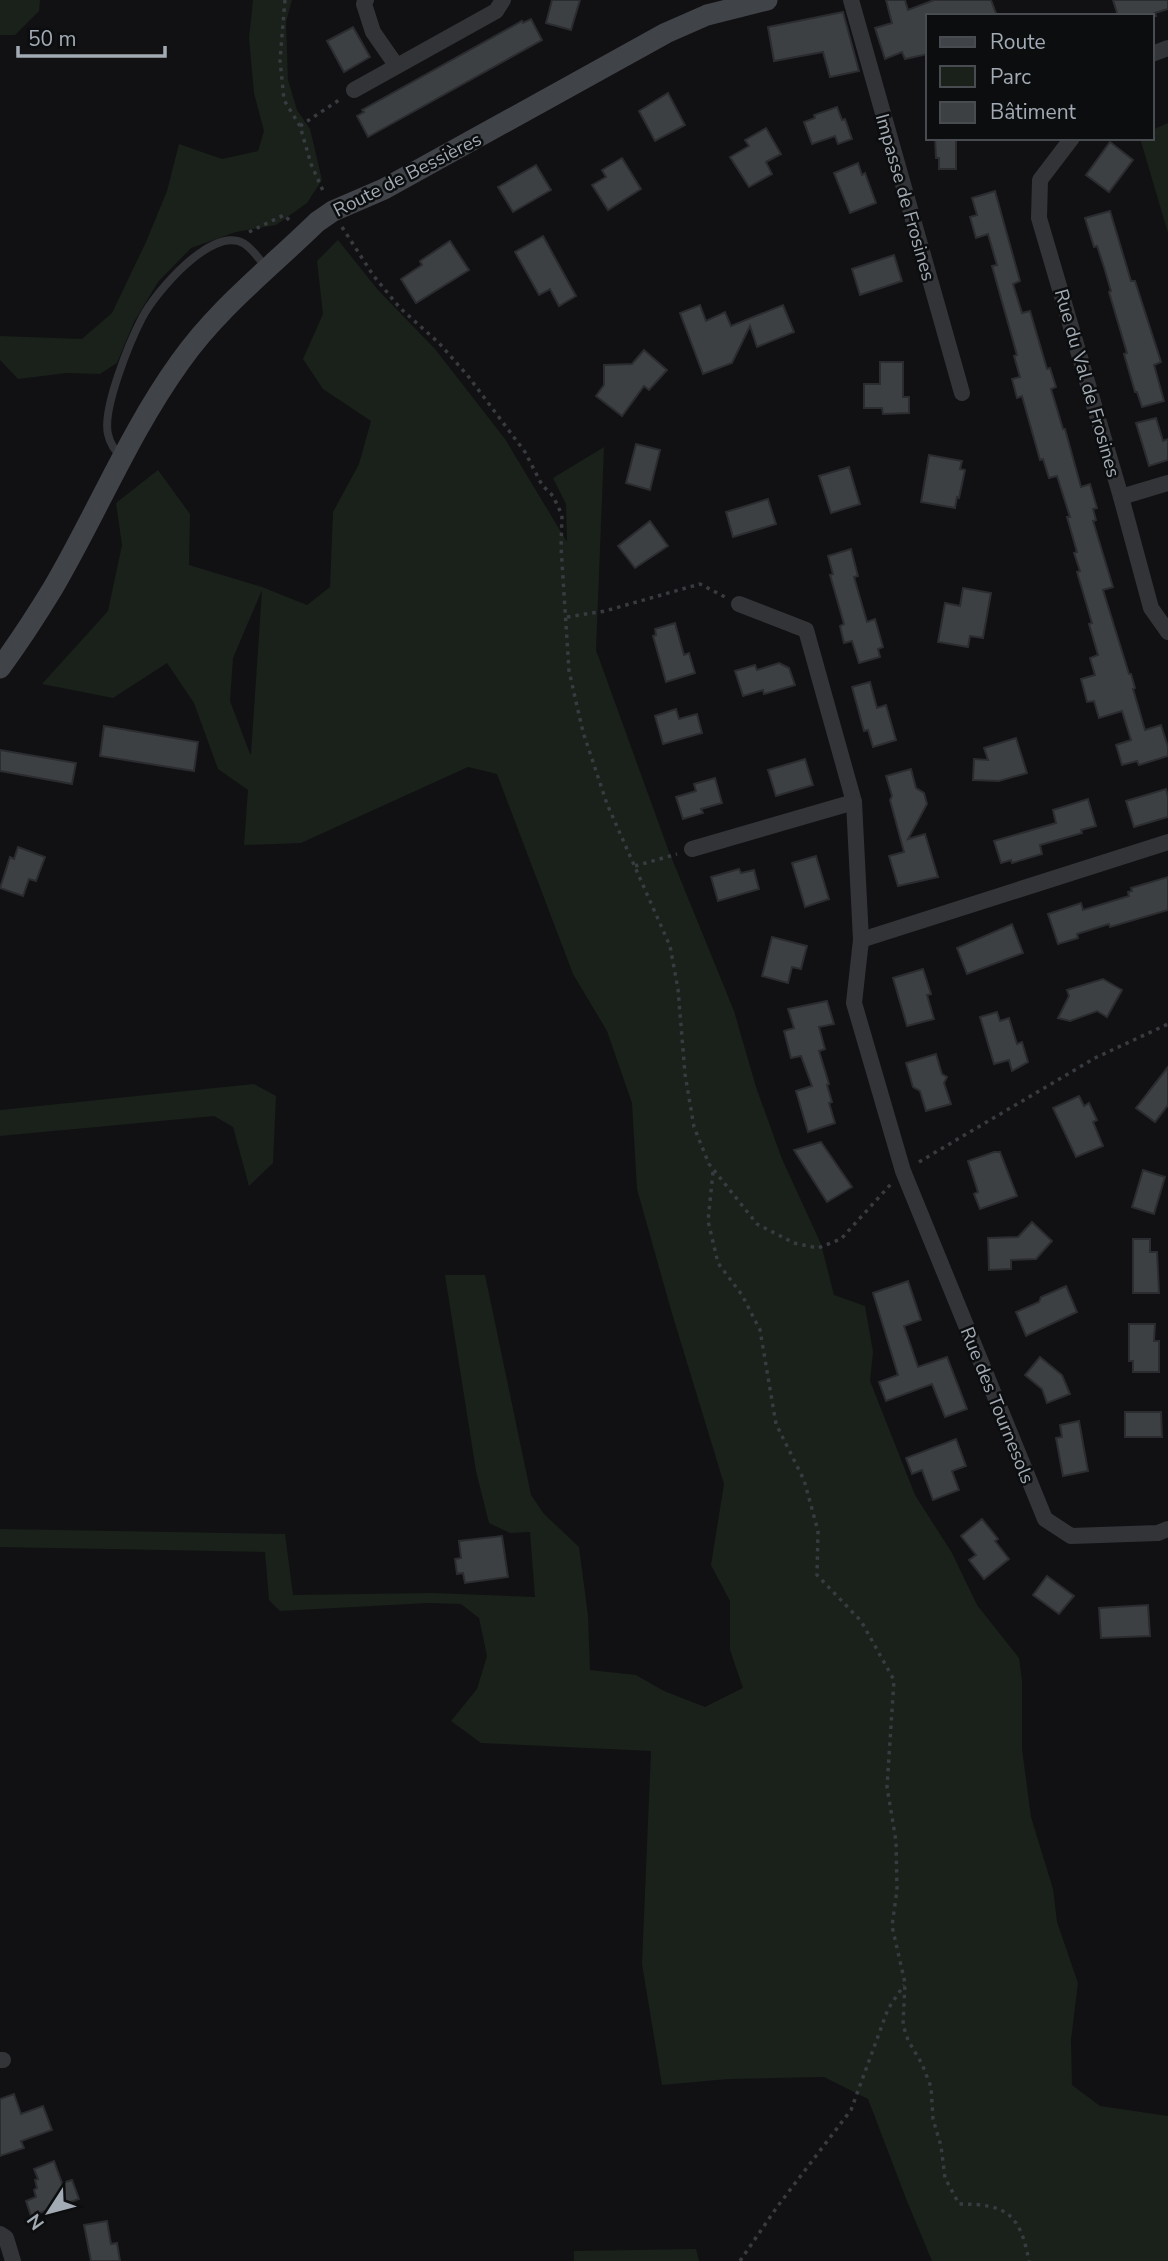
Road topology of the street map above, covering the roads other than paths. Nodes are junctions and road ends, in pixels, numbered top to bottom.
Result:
1 (366, 0) edge
2 (503, 0) edge
3 (767, 0) edge
4 (851, 0) edge
5 (396, 65) junction
6 (354, 90) road end
7 (1070, 140) edge
8 (267, 269) junction
9 (962, 393) dead end
10 (121, 457) junction
11 (1168, 483) edge
12 (1121, 497) junction
13 (739, 604) road end
14 (1168, 632) edge
15 (0, 668) edge
16 (855, 803) junction
17 (1168, 842) edge
18 (692, 849) road end
19 (861, 940) junction
20 (1168, 1528) edge
21 (0, 2234) edge
22 (13, 2261) edge

1 - 5 street
2 - 5 street
3 - 8 main road, Route de Bessières
4 - 9 street, Impasse de Frosines
5 - 6 street
7 - 12 street, Rue du Val de Frosines
8 - 10 main road, Route de Bessières
8 - 10 lane
10 - 15 main road, Route de Bessières
11 - 12 street
12 - 14 street, Rue du Val de Frosines
13 - 16 street, Rue des Tournesols
16 - 18 street
16 - 19 street, Rue des Tournesols
17 - 19 street
19 - 20 street, Rue des Tournesols
21 - 22 street

